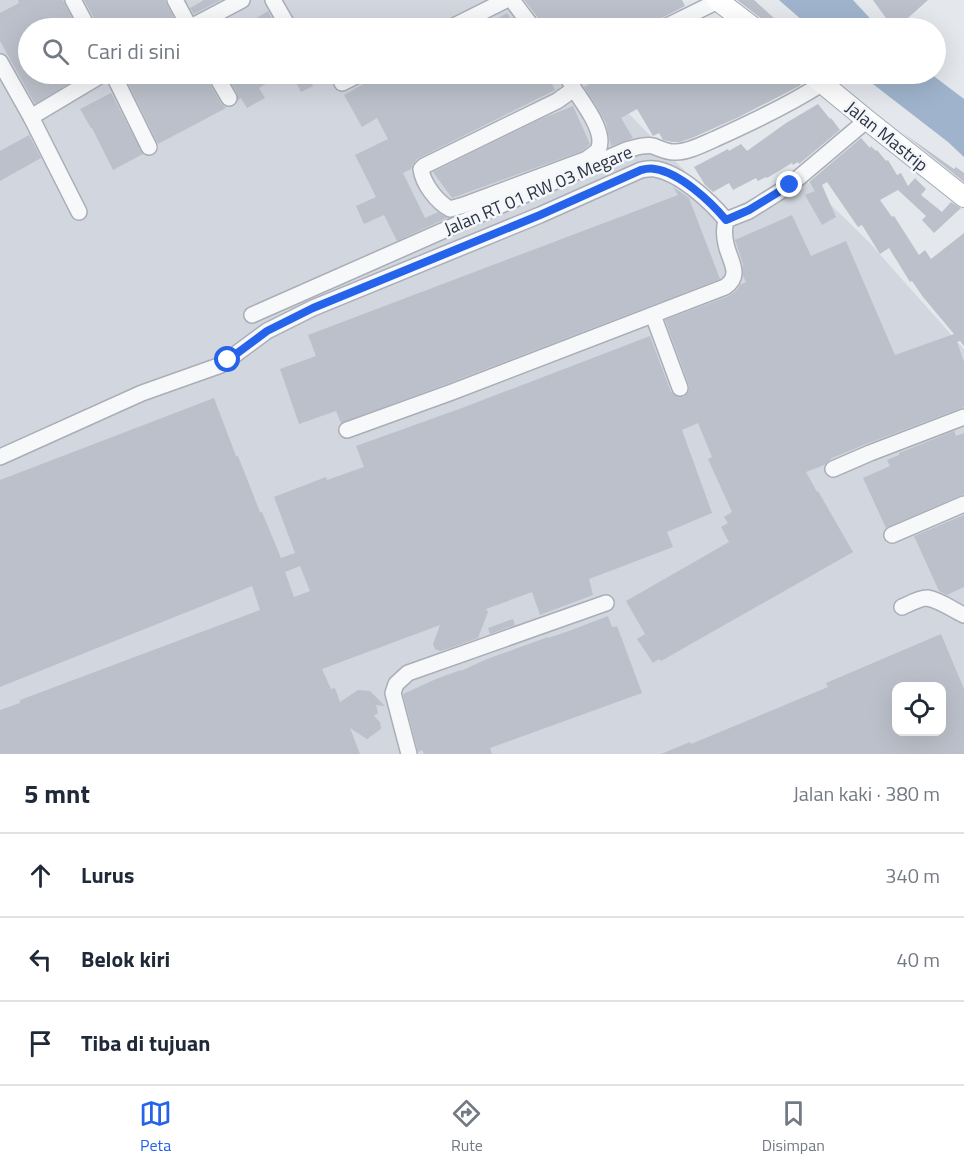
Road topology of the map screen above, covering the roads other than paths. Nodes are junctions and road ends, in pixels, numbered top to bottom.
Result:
1 (73, 0) edge
2 (175, 0) edge
3 (242, 0) edge
4 (273, 0) edge
5 (506, 0) edge
6 (512, 0) edge
7 (718, 0) edge
8 (83, 18) edge
9 (185, 18) edge
10 (209, 18) edge
11 (283, 18) edge
12 (470, 18) edge
13 (526, 18) edge
14 (683, 18) edge
15 (741, 18) edge
16 (0, 62) edge
17 (5, 83) edge
18 (86, 84) edge
19 (118, 84) edge
20 (221, 84) edge
21 (567, 84) edge
22 (574, 84) edge
23 (812, 84) edge
24 (824, 84) edge
25 (229, 98) dead end
26 (31, 117) junction
27 (867, 120) junction
28 (149, 147) dead end
29 (964, 198) edge
30 (80, 212) dead end
31 (726, 220) junction
32 (252, 315) dead end
33 (652, 315) junction
34 (680, 388) dead end
35 (964, 417) edge
36 (347, 430) dead end
37 (0, 457) edge
38 (833, 470) dead end
39 (964, 504) edge
40 (892, 536) dead end
41 (606, 603) dead end
42 (902, 607) dead end
43 (964, 615) edge
44 (409, 754) edge

1 - 8 street
2 - 9 street
3 - 10 street
4 - 11 street
5 - 12 street
6 - 13 street
7 - 14 street
7 - 15 main road
16 - 17 street
17 - 26 street
18 - 26 street
19 - 28 street
20 - 25 street
21 - 22 street
23 - 32 street, Jalan RT 01 RW 03 Megare
24 - 27 main road, Jalan Mastrip
26 - 30 street
27 - 29 main road, Jalan Mastrip
27 - 31 street
31 - 33 street
31 - 37 street
33 - 34 street
33 - 36 street
35 - 38 street
39 - 40 street
41 - 44 street
42 - 43 street

